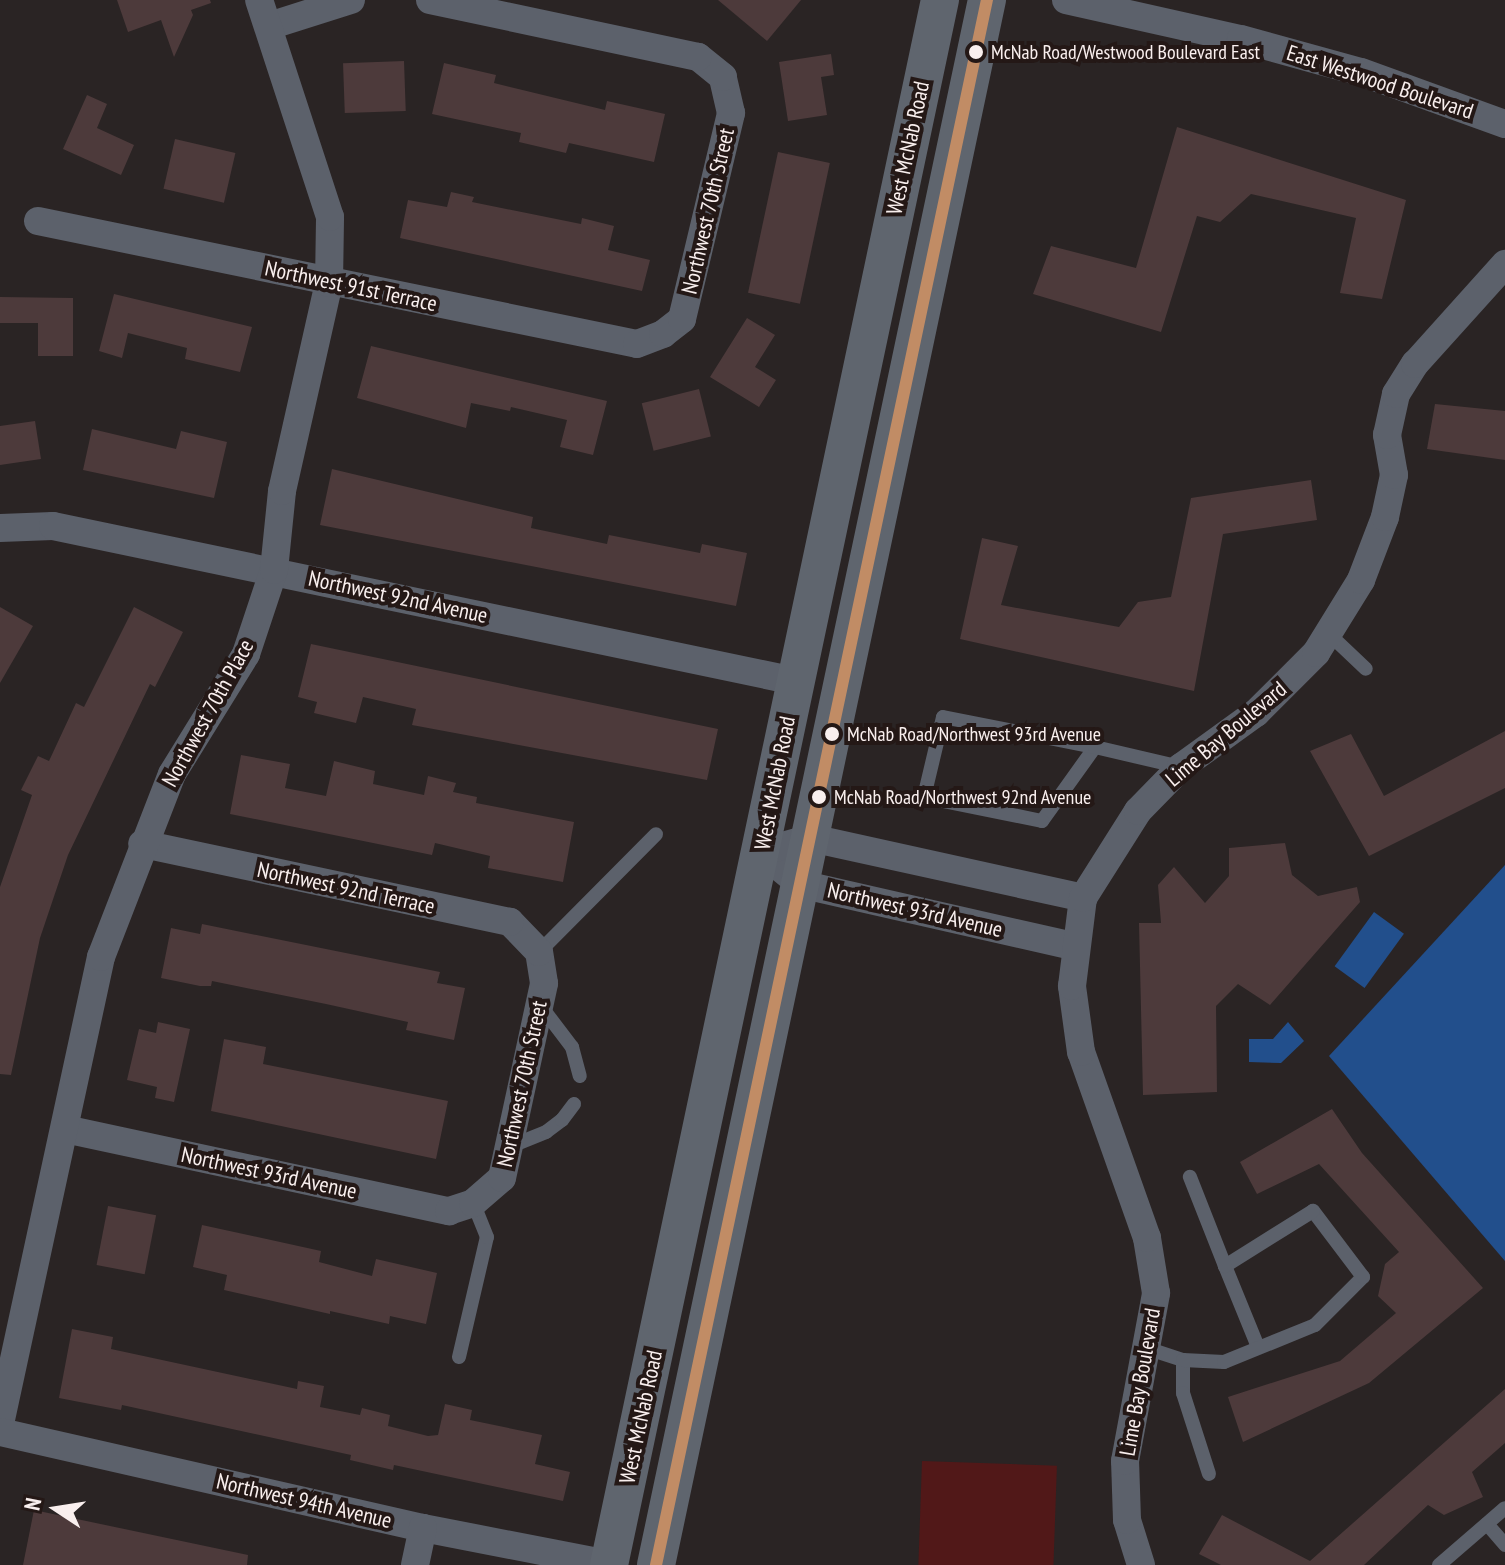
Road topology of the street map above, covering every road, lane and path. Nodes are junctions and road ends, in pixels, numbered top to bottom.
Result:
1 (351, 0) edge
2 (430, 0) edge
3 (940, 0) edge
4 (987, 0) edge
5 (1066, 0) edge
6 (264, 13) edge
7 (1505, 124) edge
8 (38, 221) dead end
9 (1505, 264) edge
10 (329, 283) junction
11 (663, 334) joint
12 (0, 528) edge
13 (274, 570) junction
14 (1328, 633) junction
15 (1366, 669) dead end
16 (795, 681) junction
17 (1095, 747) junction
18 (1181, 767) junction
19 (656, 834) dead end
20 (811, 838) junction
21 (142, 844) junction
22 (761, 852) junction
23 (800, 884) junction
24 (1083, 898) junction
25 (1074, 946) junction
26 (539, 952) junction
27 (539, 1004) junction
28 (580, 1076) dead end
29 (574, 1104) dead end
30 (65, 1129) junction
31 (509, 1147) junction
32 (1190, 1177) dead end
33 (473, 1203) junction
34 (1225, 1266) junction
35 (1258, 1347) junction
36 (1146, 1348) junction
37 (459, 1357) dead end
38 (1183, 1360) junction
39 (0, 1424) edge
40 (0, 1432) edge
41 (1209, 1474) dead end
42 (1505, 1508) edge
43 (1487, 1524) junction
44 (423, 1528) junction
45 (1505, 1545) edge
46 (415, 1565) edge
47 (609, 1565) edge
48 (656, 1565) edge
49 (1141, 1565) edge
50 (1439, 1565) edge

1 - 6 street
2 - 11 street, Northwest 70th Street
3 - 16 main road, West McNab Road
4 - 20 main road, West McNab Road
5 - 7 street, East Westwood Boulevard
6 - 10 street, Northwest 70th Place
8 - 10 street, Northwest 91st Terrace
9 - 14 street, Lime Bay Boulevard
10 - 11 street, Northwest 91st Terrace
10 - 13 street, Northwest 70th Place
12 - 13 street, Northwest 92nd Avenue
13 - 16 street, Northwest 92nd Avenue
13 - 21 street, Northwest 70th Place
14 - 15 lane
14 - 18 street, Lime Bay Boulevard
16 - 22 main road, West McNab Road
17 - 17 lane
17 - 18 lane
18 - 24 street, Lime Bay Boulevard
19 - 26 lane
20 - 22 street
20 - 23 main road, West McNab Road
20 - 24 street
21 - 26 street, Northwest 92nd Terrace
21 - 30 street, Northwest 70th Place
22 - 23 street, Northwest 93rd Avenue
22 - 47 main road, West McNab Road
23 - 25 street, Northwest 93rd Avenue
23 - 48 main road, West McNab Road
24 - 25 street, Lime Bay Boulevard
25 - 36 street, Lime Bay Boulevard
26 - 27 street, Northwest 70th Street
27 - 28 lane
27 - 31 street, Northwest 70th Street
29 - 31 lane
30 - 33 street, Northwest 93rd Avenue
30 - 39 street, Northwest 70th Place
31 - 33 street, Northwest 70th Street
32 - 34 lane
33 - 37 lane
34 - 35 lane
34 - 35 lane
35 - 38 lane
36 - 38 lane
36 - 49 street, Lime Bay Boulevard
38 - 41 lane
40 - 44 street, Northwest 94th Avenue
42 - 43 lane
43 - 45 lane
43 - 50 lane
44 - 46 street
44 - 47 street, Northwest 94th Avenue

